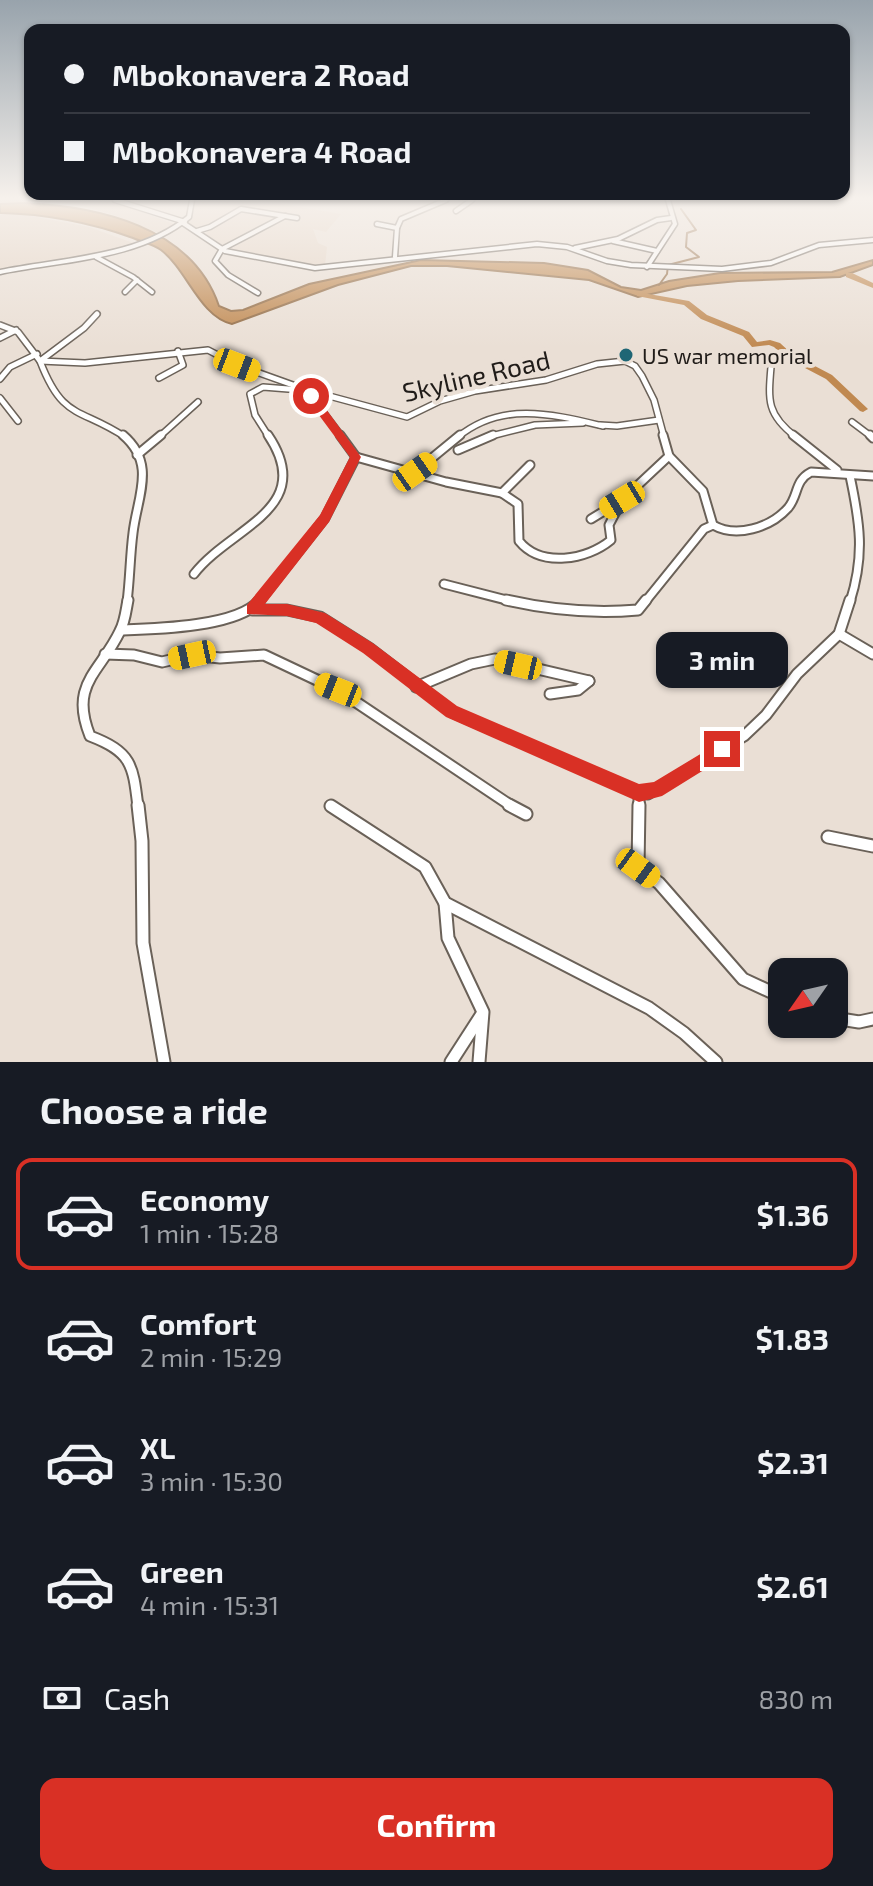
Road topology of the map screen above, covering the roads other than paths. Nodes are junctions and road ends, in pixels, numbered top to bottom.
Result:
1 (222, 249) edge
2 (123, 250) edge
3 (225, 250) edge
4 (396, 250) edge
5 (476, 250) edge
6 (575, 250) edge
7 (650, 250) edge
8 (805, 250) edge
9 (657, 251) joint
10 (96, 257) junction
11 (395, 257) junction
12 (647, 267) junction
13 (0, 272) edge
14 (137, 280) junction
15 (125, 292) dead end
16 (152, 292) dead end
17 (258, 293) dead end
18 (97, 314) dead end
19 (0, 325) edge
20 (16, 330) junction
21 (0, 338) edge
22 (178, 351) junction
23 (38, 358) junction
24 (771, 367) dead end
25 (159, 378) dead end
26 (0, 379) edge
27 (308, 390) junction
28 (0, 398) edge
29 (198, 402) dead end
30 (659, 420) junction
31 (18, 421) dead end
32 (852, 422) dead end
33 (603, 426) junction
34 (873, 438) edge
35 (458, 450) dead end
36 (137, 455) junction
37 (669, 456) junction
38 (356, 457) junction
39 (530, 465) dead end
40 (838, 470) junction
41 (415, 472) junction
42 (850, 476) junction
43 (873, 476) edge
44 (502, 493) junction
45 (622, 500) junction
46 (591, 519) dead end
47 (713, 525) junction
48 (194, 574) dead end
49 (444, 584) dead end
50 (252, 610) junction
51 (121, 630) junction
52 (839, 634) junction
53 (105, 654) junction
54 (873, 654) edge
55 (416, 687) junction
56 (550, 694) dead end
57 (639, 793) junction
58 (331, 806) dead end
59 (526, 814) dead end
60 (828, 837) dead end
61 (873, 846) edge
62 (445, 903) junction
63 (768, 991) edge
64 (483, 1012) junction
65 (873, 1019) edge
66 (848, 1020) edge
67 (164, 1062) edge
68 (451, 1062) edge
69 (479, 1062) edge
70 (716, 1062) edge

1 - 17 street
2 - 10 street
3 - 11 street
4 - 11 street
5 - 11 street
6 - 12 street
7 - 9 street
8 - 12 street
9 - 12 street
10 - 13 street
10 - 14 street
14 - 15 street
14 - 16 street
18 - 23 street
19 - 20 street
20 - 21 street
20 - 23 street
22 - 23 street, Skyline Road
22 - 25 street
22 - 27 street, Skyline Road
23 - 26 street
23 - 36 street
24 - 40 street
27 - 30 street, Skyline Road
27 - 38 street
27 - 48 street
28 - 31 street
29 - 36 street
30 - 33 street
30 - 37 street, Skyline Road
32 - 34 street
33 - 35 street
33 - 41 street
36 - 51 street
37 - 45 street
37 - 47 street, Skyline Road
38 - 41 street
38 - 50 street
39 - 44 street
40 - 42 street
40 - 47 street
41 - 44 street
42 - 43 street
42 - 52 street
44 - 45 street
45 - 46 street
47 - 49 street
50 - 51 street
50 - 55 street
51 - 53 street
52 - 54 street
52 - 57 street
53 - 59 street
53 - 67 street
55 - 56 street
55 - 57 street
57 - 63 street
58 - 62 street
60 - 61 street
62 - 64 street
62 - 70 street
64 - 68 street
64 - 69 street
65 - 66 street

